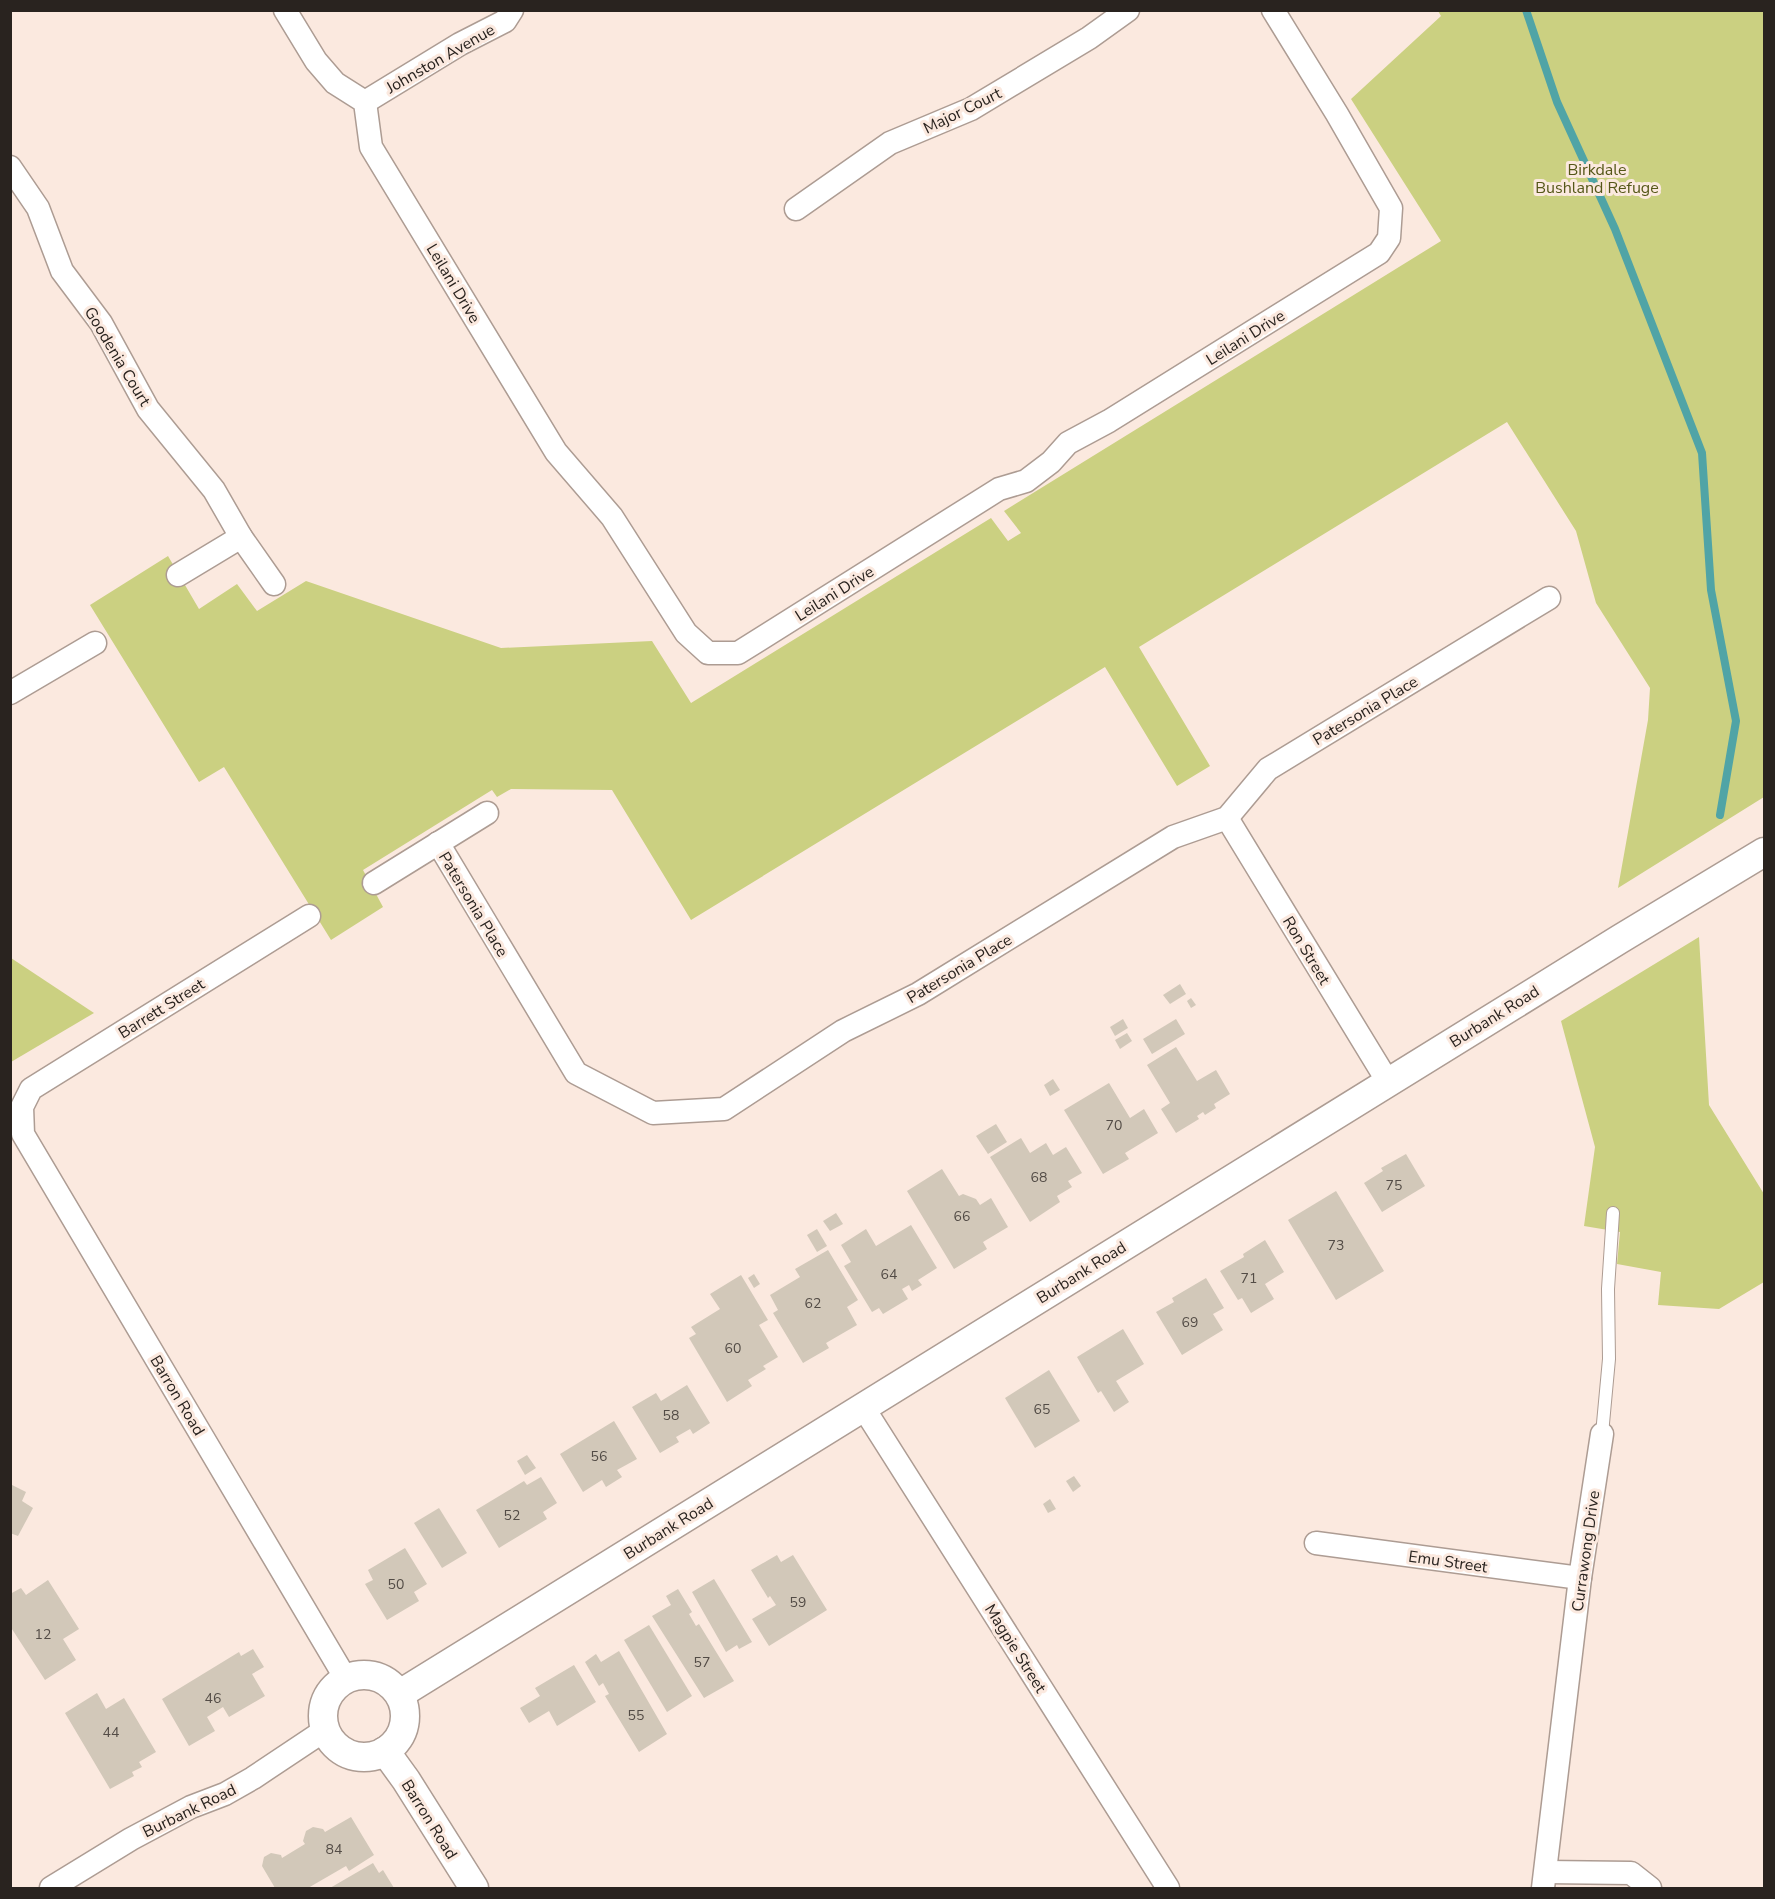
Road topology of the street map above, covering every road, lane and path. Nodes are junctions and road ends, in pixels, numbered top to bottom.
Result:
1 (285, 10) edge
2 (512, 10) edge
3 (1128, 10) edge
4 (1273, 10) edge
5 (365, 102) junction
6 (10, 167) edge
7 (796, 209) dead end
8 (241, 537) junction
9 (178, 575) dead end
10 (274, 584) dead end
11 (1549, 598) dead end
12 (94, 643) dead end
13 (10, 693) edge
14 (487, 813) dead end
15 (1227, 818) junction
16 (438, 843) junction
17 (1764, 852) edge
18 (374, 883) dead end
19 (309, 916) dead end
20 (1388, 1082) junction
21 (16, 1108) edge
22 (1613, 1213) dead end
23 (863, 1407) junction
24 (1602, 1434) joint
25 (1316, 1543) dead end
26 (1580, 1578) junction
27 (346, 1679) junction
28 (400, 1694) junction
29 (326, 1730) junction
30 (385, 1751) junction
31 (1545, 1880) edge
32 (51, 1888) edge
33 (474, 1888) edge
34 (1168, 1888) edge
35 (1650, 1888) edge

1 - 5 street
2 - 5 street, Johnston Avenue
3 - 7 street, Major Court
4 - 5 street, Leilani Drive
6 - 8 street, Goodenia Court
8 - 9 street
8 - 10 street, Goodenia Court
11 - 15 street, Patersonia Place
12 - 13 street
14 - 16 street
15 - 16 street, Patersonia Place
15 - 20 street, Ron Street
16 - 18 street
17 - 20 street, Burbank Road
19 - 21 street, Barrett Street
20 - 23 street, Burbank Road
21 - 27 street, Barron Road
22 - 24 lane, Currawong Drive
23 - 28 street, Burbank Road
23 - 34 street, Magpie Street
24 - 26 street, Currawong Drive
25 - 26 street, Emu Street
26 - 31 street, Currawong Drive
27 - 28 street
27 - 29 street
28 - 30 street
29 - 30 street
29 - 32 street, Burbank Road
30 - 33 street, Barron Road
31 - 35 street

